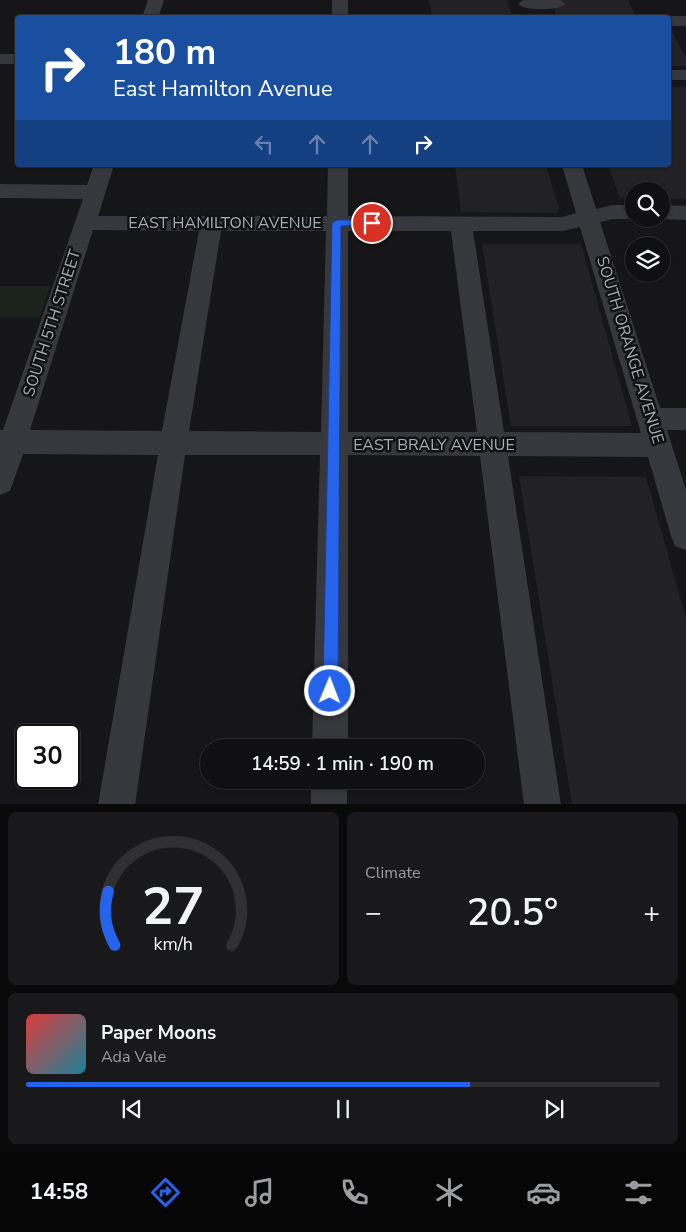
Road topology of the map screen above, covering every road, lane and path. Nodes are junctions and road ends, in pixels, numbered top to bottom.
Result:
1 (156, 0) edge
2 (340, 0) edge
3 (558, 5) edge
4 (526, 7) edge
5 (151, 15) edge
6 (340, 15) edge
7 (671, 21) edge
8 (686, 21) edge
9 (0, 59) edge
10 (15, 59) edge
11 (671, 75) edge
12 (686, 75) edge
13 (103, 167) edge
14 (338, 167) edge
15 (573, 167) edge
16 (0, 192) edge
17 (96, 192) junction
18 (625, 212) edge
19 (670, 212) edge
20 (686, 213) edge
21 (589, 218) junction
22 (86, 223) junction
23 (337, 223) junction
24 (460, 223) junction
25 (211, 224) junction
26 (686, 419) edge
27 (654, 432) junction
28 (6, 442) edge
29 (173, 444) junction
30 (492, 444) junction
31 (333, 445) junction
32 (0, 482) edge
33 (686, 536) edge
34 (330, 739) edge
35 (329, 789) edge
36 (116, 804) edge
37 (329, 804) edge
38 (542, 804) edge

1 - 5 street
2 - 6 street
3 - 4 street
7 - 8 street
9 - 10 street
11 - 12 street
13 - 17 street, SOUTH 5TH STREET
14 - 23 street
15 - 21 street, SOUTH ORANGE AVENUE
16 - 17 street
17 - 22 street, SOUTH 5TH STREET
18 - 21 street, EAST HAMILTON AVENUE
19 - 20 street
21 - 24 street, EAST HAMILTON AVENUE
21 - 27 street, SOUTH ORANGE AVENUE
22 - 25 street, EAST HAMILTON AVENUE
22 - 28 street, SOUTH 5TH STREET
23 - 24 street, EAST HAMILTON AVENUE
23 - 25 street, EAST HAMILTON AVENUE
23 - 31 street
24 - 30 street
25 - 29 street
26 - 27 street, EAST BRALY AVENUE
27 - 30 street, EAST BRALY AVENUE
27 - 33 street, SOUTH ORANGE AVENUE
28 - 29 street, EAST BRALY AVENUE
28 - 32 street, SOUTH 5TH STREET
29 - 31 street, EAST BRALY AVENUE
29 - 36 street
30 - 31 street, EAST BRALY AVENUE
30 - 38 street
31 - 34 street
35 - 37 street

